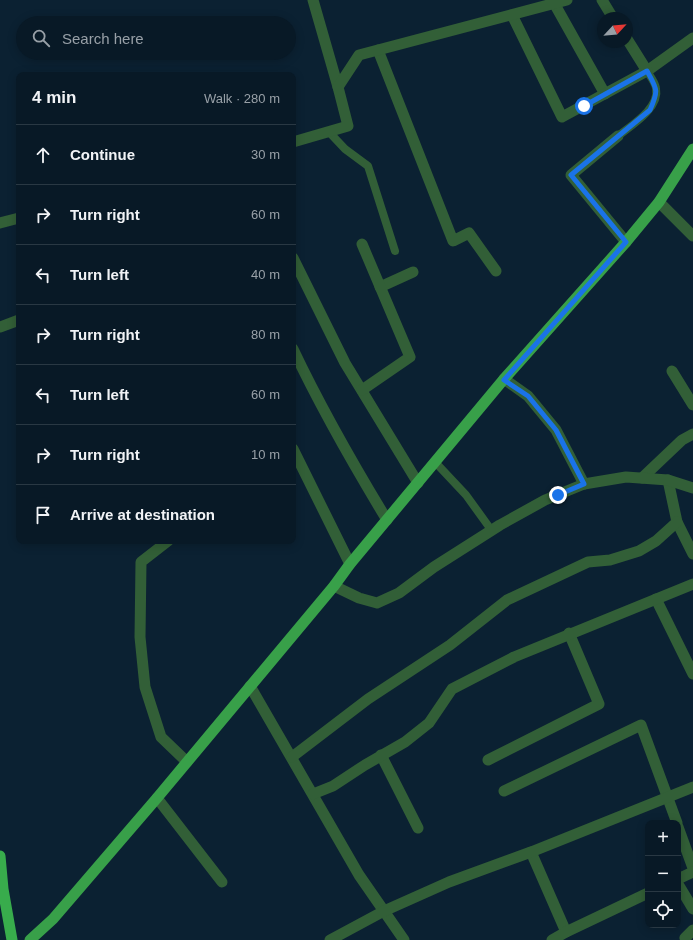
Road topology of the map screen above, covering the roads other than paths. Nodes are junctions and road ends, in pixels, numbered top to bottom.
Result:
1 (313, 0) edge
2 (567, 0) edge
3 (602, 0) edge
4 (554, 4) junction
5 (609, 12) edge
6 (512, 14) junction
7 (693, 38) edge
8 (633, 48) edge
9 (378, 50) junction
10 (647, 71) junction
11 (338, 87) junction
12 (605, 94) junction
13 (329, 132) junction
14 (618, 136) joint
15 (296, 141) edge
16 (693, 149) edge
17 (659, 202) junction
18 (16, 219) edge
19 (0, 223) edge
20 (693, 236) edge
21 (626, 242) junction
22 (362, 244) dead end
23 (395, 252) dead end
24 (296, 264) edge
25 (496, 271) dead end
26 (413, 272) dead end
27 (380, 287) junction
28 (16, 321) edge
29 (0, 327) edge
30 (296, 355) edge
31 (672, 371) dead end
32 (504, 380) junction
33 (362, 390) junction
34 (693, 405) edge
35 (693, 434) edge
36 (296, 454) edge
37 (435, 462) junction
38 (642, 478) junction
39 (668, 480) junction
40 (418, 482) junction
41 (584, 484) junction
42 (693, 488) edge
43 (386, 520) junction
44 (676, 522) junction
45 (492, 531) junction
46 (164, 544) edge
47 (693, 554) edge
48 (350, 564) junction
49 (693, 584) edge
50 (334, 586) junction
51 (656, 599) junction
52 (569, 633) junction
53 (693, 674) edge
54 (250, 686) junction
55 (381, 755) junction
56 (292, 757) junction
57 (488, 760) dead end
58 (187, 762) junction
59 (693, 787) edge
60 (504, 791) dead end
61 (313, 794) junction
62 (157, 798) junction
63 (667, 798) junction
64 (675, 820) edge
65 (418, 828) dead end
66 (681, 835) edge
67 (531, 852) junction
68 (0, 856) edge
69 (693, 868) edge
70 (693, 872) edge
71 (681, 878) edge
72 (222, 882) dead end
73 (3, 889) junction
74 (681, 889) edge
75 (645, 895) edge
76 (693, 909) edge
77 (384, 911) junction
78 (0, 913) edge
79 (53, 919) junction
80 (693, 930) edge
81 (566, 932) junction
82 (12, 940) edge
83 (30, 940) edge
84 (39, 940) edge
85 (330, 940) edge
86 (404, 940) edge
87 (552, 940) edge
88 (686, 940) edge

1 - 11 street
2 - 4 street
3 - 5 street
4 - 6 street
4 - 12 street
6 - 9 street
6 - 12 street
7 - 10 street
8 - 10 street
9 - 11 street
9 - 25 street
10 - 12 street
10 - 14 lane
11 - 13 street
13 - 15 street
13 - 23 lane
14 - 21 street
16 - 17 main road
17 - 20 street
17 - 21 main road
18 - 19 street
21 - 32 main road
22 - 27 street
24 - 33 street
26 - 27 street
27 - 33 street
28 - 29 street
30 - 43 street
31 - 34 street
32 - 37 main road
32 - 41 street
33 - 40 street
35 - 38 street
36 - 48 street
37 - 40 main road
37 - 45 lane
38 - 39 street
38 - 41 street
39 - 42 street
39 - 44 street
40 - 43 main road
41 - 45 street
43 - 48 main road
44 - 47 street
44 - 56 street
45 - 50 street
46 - 58 street
48 - 50 main road
49 - 51 street
50 - 54 main road
51 - 52 street
51 - 53 street
52 - 55 street
52 - 57 street
54 - 56 street
54 - 58 main road
55 - 61 street
55 - 65 street
56 - 61 street
58 - 62 main road
59 - 63 street
60 - 63 street
61 - 77 street
62 - 72 street
62 - 79 main road
63 - 64 street
63 - 67 street
66 - 69 street
67 - 77 street
67 - 81 street
68 - 73 highway
70 - 71 street
73 - 78 highway
73 - 82 highway
74 - 76 street
75 - 81 street
77 - 85 street
77 - 86 street
79 - 83 main road
79 - 84 main road
80 - 88 street
81 - 87 street

